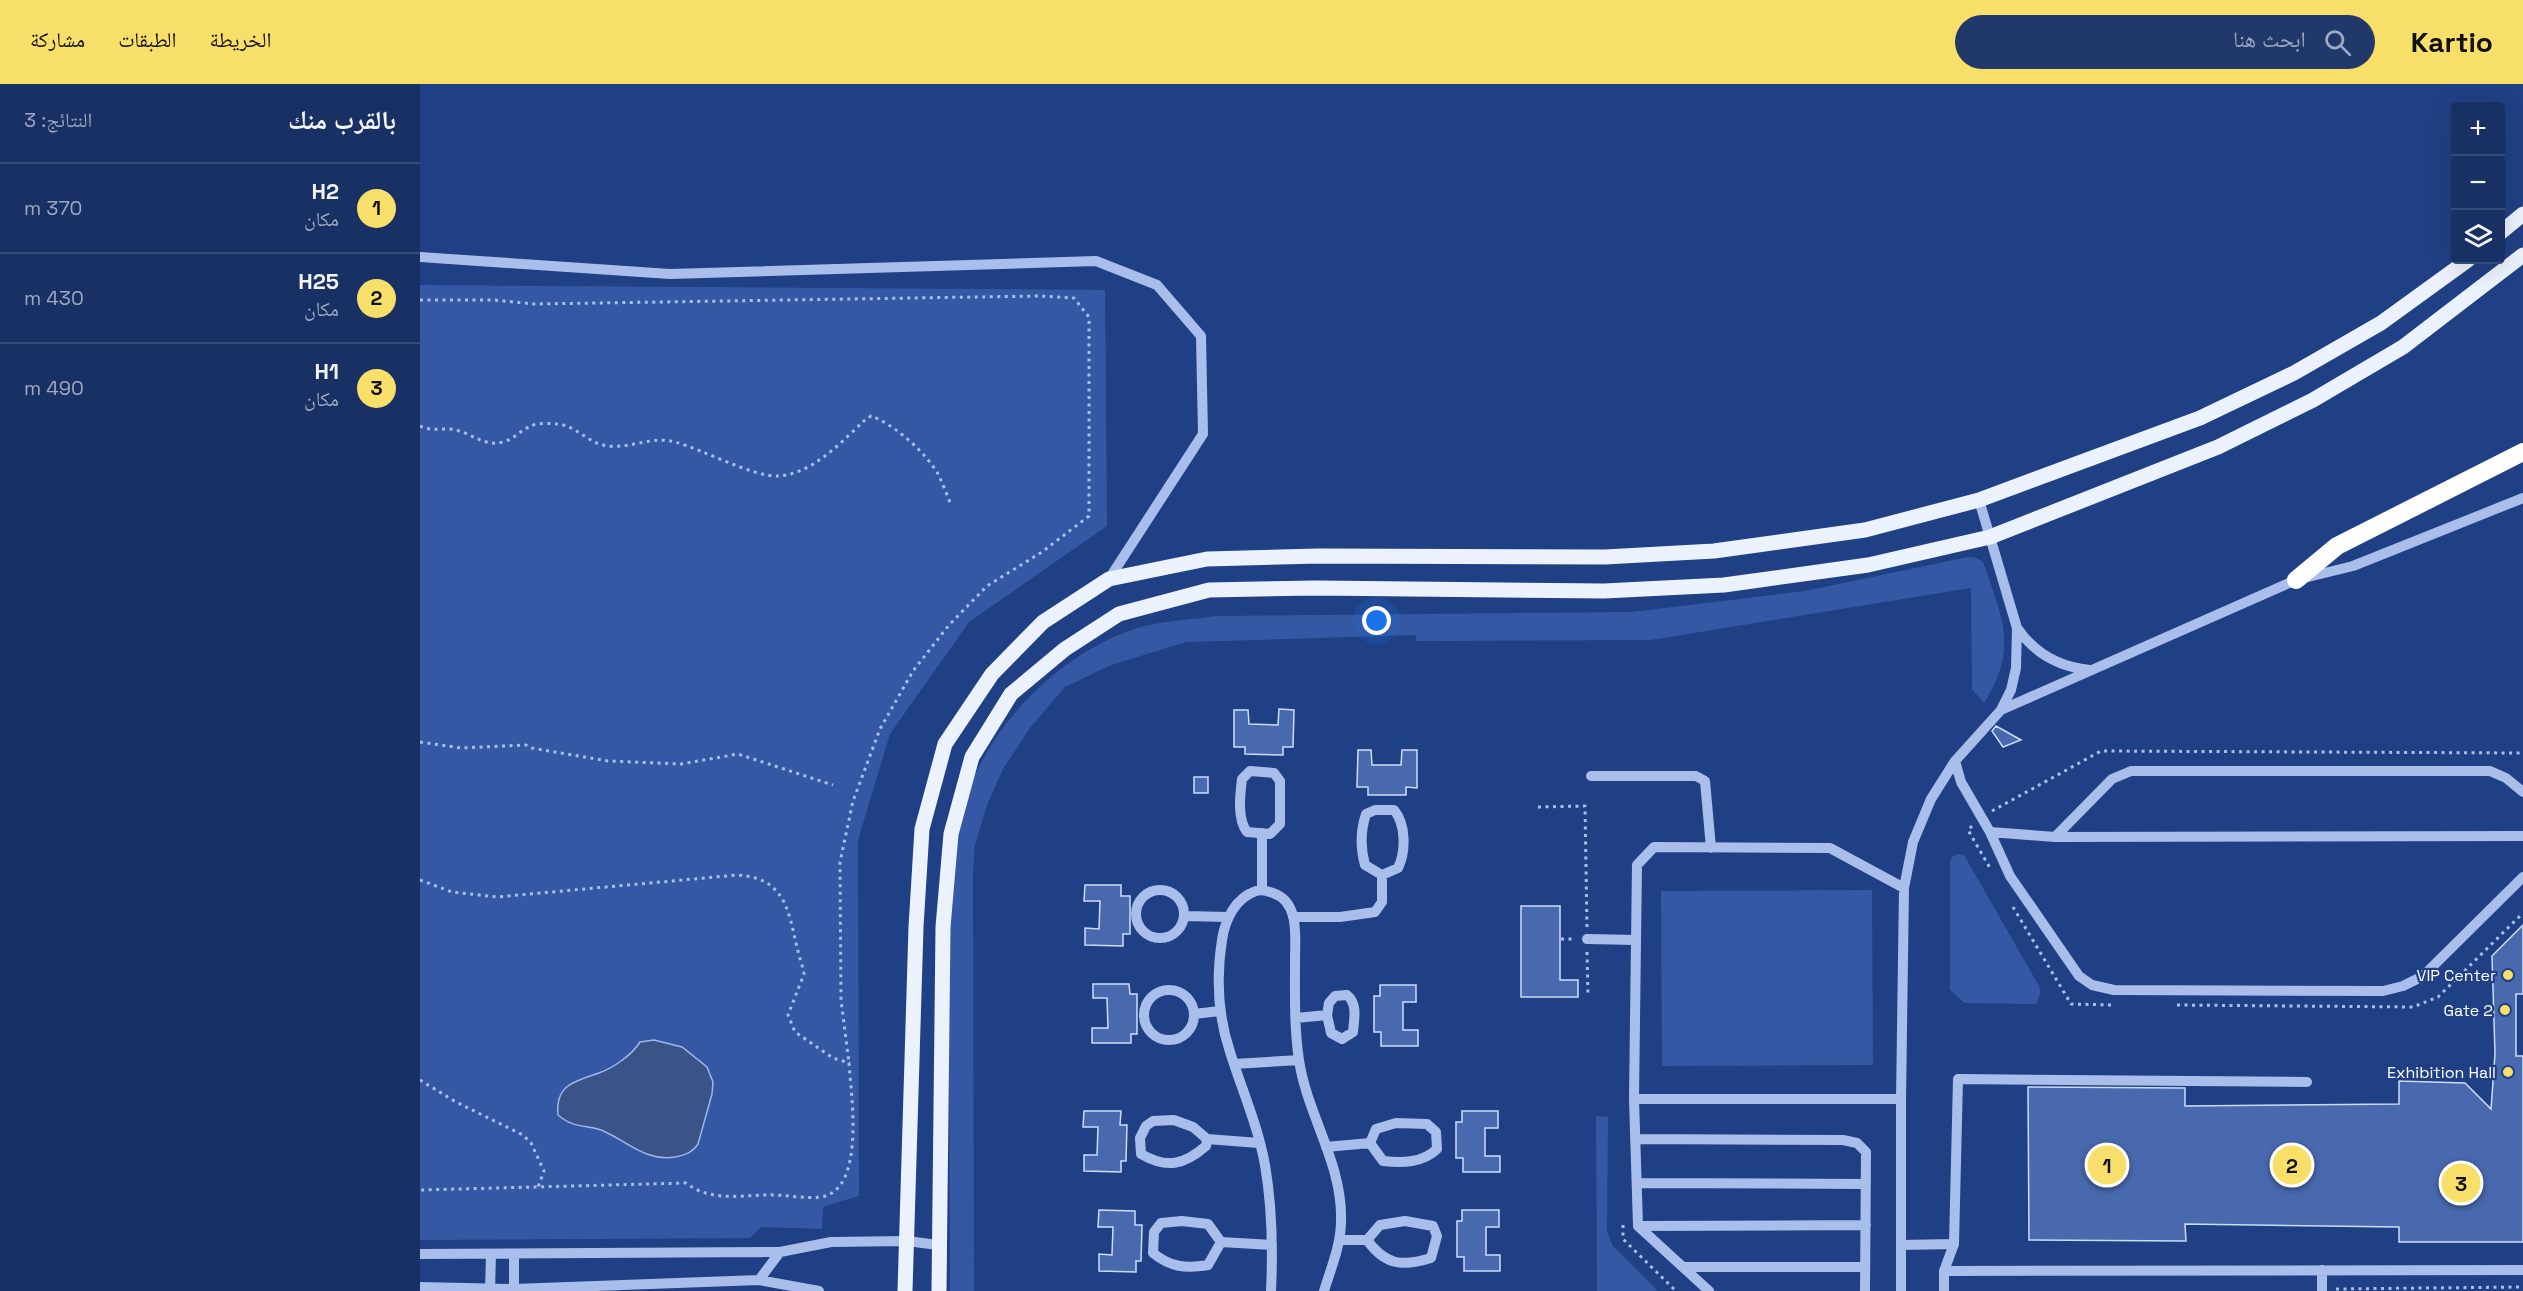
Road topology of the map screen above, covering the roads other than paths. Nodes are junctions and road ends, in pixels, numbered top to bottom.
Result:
1 (2523, 214) edge
2 (2505, 229) edge
3 (2523, 255) edge
4 (420, 257) edge
5 (2462, 264) edge
6 (2523, 452) edge
7 (2523, 498) edge
8 (1979, 500) junction
9 (1990, 537) junction
10 (1109, 579) junction
11 (2296, 580) junction
12 (2017, 628) junction
13 (2091, 670) junction
14 (2001, 710) junction
15 (1955, 761) junction
16 (1591, 776) dead end
17 (2523, 792) edge
18 (1990, 831) junction
19 (1262, 833) junction
20 (2523, 836) edge
21 (2055, 837) junction
22 (1711, 848) junction
23 (1382, 875) junction
24 (2523, 877) edge
25 (1905, 888) junction
26 (1262, 889) junction
27 (1184, 916) junction
28 (1228, 917) junction
29 (1293, 917) junction
30 (1587, 939) road end
31 (1636, 940) junction
32 (1220, 1011) junction
33 (1194, 1014) junction
34 (1327, 1015) dead end
35 (1296, 1018) junction
36 (1299, 1060) junction
37 (1234, 1064) junction
38 (2307, 1082) dead end
39 (1634, 1099) junction
40 (1901, 1099) junction
41 (1207, 1139) junction
42 (1636, 1139) junction
43 (1259, 1143) junction
44 (1370, 1143) junction
45 (1326, 1148) junction
46 (1637, 1184) junction
47 (1866, 1184) junction
48 (1866, 1225) junction
49 (1638, 1226) junction
50 (1339, 1240) junction
51 (1366, 1240) junction
52 (907, 1241) junction
53 (1221, 1242) junction
54 (1954, 1244) junction
55 (938, 1245) junction
56 (1272, 1245) junction
57 (1901, 1245) junction
58 (780, 1252) junction
59 (420, 1254) edge
60 (491, 1254) junction
61 (514, 1254) junction
62 (1683, 1267) junction
63 (1865, 1267) junction
64 (2322, 1270) junction
65 (2523, 1270) edge
66 (1944, 1271) junction
67 (759, 1280) junction
68 (420, 1287) edge
69 (490, 1290) edge
70 (514, 1290) edge
71 (2322, 1290) edge
72 (819, 1291) edge
73 (905, 1291) edge
74 (939, 1291) edge
75 (1271, 1291) edge
76 (1324, 1291) edge
77 (1709, 1291) edge
78 (1865, 1291) edge
79 (1901, 1291) edge
80 (1944, 1291) edge

1 - 2 main road
3 - 9 main road
4 - 10 street
5 - 8 main road
6 - 11 highway
7 - 11 street
8 - 9 street
8 - 10 main road
9 - 12 street
9 - 55 main road
10 - 52 main road
11 - 13 street
12 - 13 street
12 - 14 street
13 - 14 street
14 - 15 street
15 - 18 street
15 - 25 street
16 - 22 street
17 - 21 street
18 - 21 street
18 - 24 street
19 - 19 street
19 - 26 street
20 - 21 street
22 - 25 street
22 - 31 street
23 - 23 street
23 - 29 street
25 - 40 street
26 - 28 street
26 - 29 street
27 - 27 street
27 - 28 street
28 - 32 street
29 - 35 street
30 - 31 street
31 - 39 street
32 - 33 street
32 - 37 street
33 - 33 street
34 - 35 street
35 - 36 street
36 - 37 street
36 - 45 street
37 - 43 street
38 - 54 street
39 - 40 street
39 - 42 street
40 - 57 street
41 - 41 street
41 - 43 street
42 - 46 street
42 - 47 street
43 - 56 street
44 - 44 street
44 - 45 street
45 - 50 street
46 - 47 street
46 - 49 street
47 - 48 street
48 - 49 street
48 - 63 street
49 - 62 street
50 - 51 street
50 - 76 street
51 - 51 street
52 - 55 street
52 - 58 street
52 - 73 main road
53 - 53 street
53 - 56 street
54 - 57 street
54 - 66 street
55 - 74 main road
56 - 75 street
57 - 79 street
58 - 61 street
58 - 67 street
59 - 60 street
60 - 61 street
60 - 69 street
61 - 70 street
62 - 63 street
62 - 77 street
63 - 78 street
64 - 65 street
64 - 66 street
64 - 71 street
66 - 80 street
67 - 70 street
67 - 72 street
68 - 69 street
69 - 70 street

